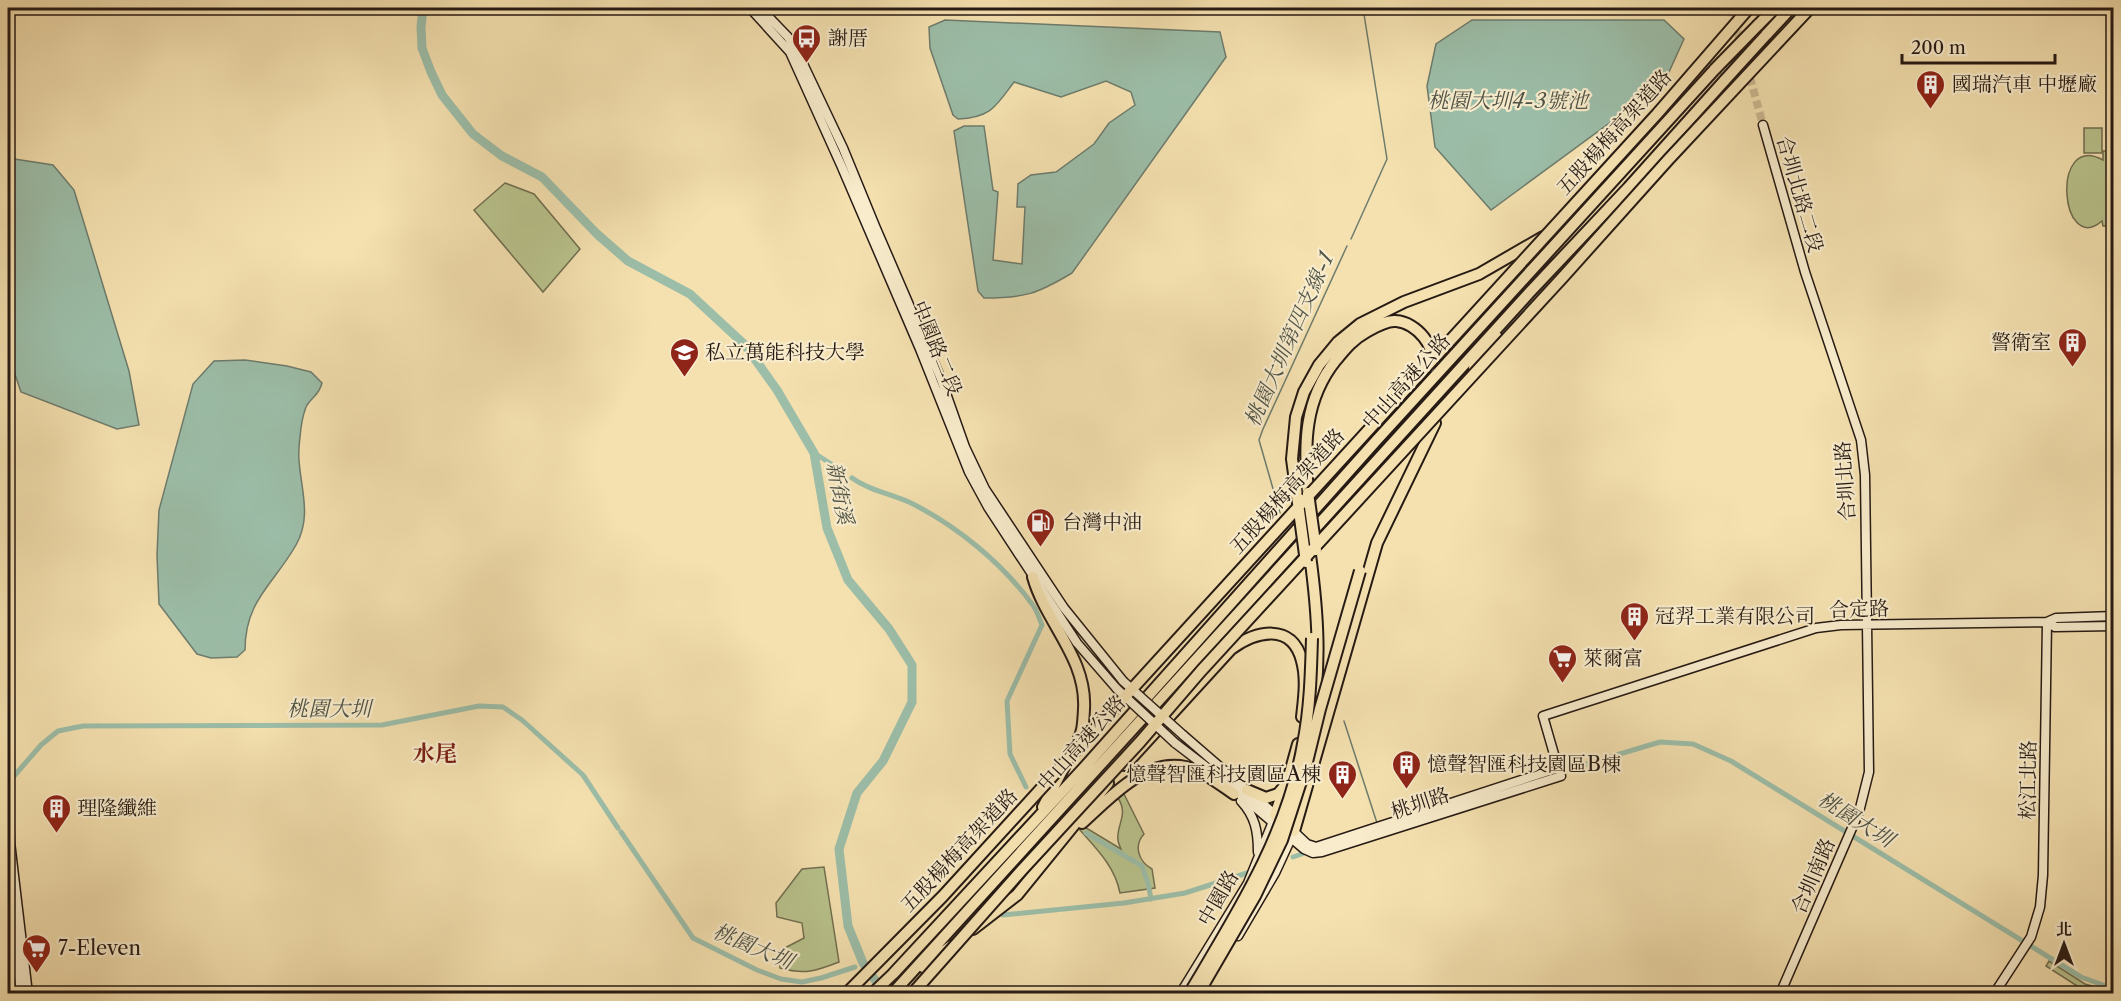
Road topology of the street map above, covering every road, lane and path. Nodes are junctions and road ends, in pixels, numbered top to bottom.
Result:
1 (750, 8) edge
2 (760, 8) edge
3 (1749, 8) edge
4 (1774, 8) edge
5 (1791, 8) edge
6 (1810, 8) edge
7 (766, 20) junction
8 (1763, 125) tunnel mouth
9 (1593, 203) junction
10 (1805, 272) joint
11 (1529, 293) junction
12 (1435, 423) junction
13 (1375, 442) junction
14 (1302, 495) junction
15 (1311, 556) junction
16 (1034, 577) junction
17 (2114, 616) edge
18 (2047, 622) junction
19 (1866, 625) junction
20 (2114, 626) edge
21 (1318, 684) junction
22 (1299, 736) junction
23 (1319, 742) junction
24 (1559, 772) joint
25 (1290, 773) junction
26 (1225, 782) junction
27 (1247, 790) junction
28 (8, 791) edge
29 (1234, 794) junction
30 (8, 798) edge
31 (1274, 819) junction
32 (1035, 821) junction
33 (1288, 831) junction
34 (1061, 841) junction
35 (1258, 854) junction
36 (8, 881) edge
37 (902, 984) junction
38 (21, 993) edge
39 (28, 993) edge
40 (846, 993) edge
41 (872, 993) edge
42 (892, 993) edge
43 (912, 993) edge
44 (1180, 993) edge
45 (1189, 993) edge
46 (1198, 993) edge
47 (1203, 993) edge
48 (1780, 993) edge
49 (1994, 993) edge

1 - 7 main road, 中園路二段
2 - 7 main road, 中園路二段
3 - 40 highway, 五股楊梅高架道路, bridge
4 - 9 highway, 中山高速公路, bridge
5 - 11 highway, 中山高速公路, bridge
6 - 43 highway, bridge
7 - 16 main road, 中園路二段
7 - 27 main road, 中園路二段, bridge
8 - 10 main road, 合圳北路二段
9 - 13 highway, 中山高速公路
9 - 14 highway
10 - 19 main road, 合圳北路
11 - 12 highway
11 - 37 highway, 中山高速公路
12 - 23 highway
12 - 46 highway, bridge
13 - 14 highway
13 - 32 highway, 中山高速公路
14 - 15 highway, bridge
14 - 15 highway, bridge
15 - 21 highway
15 - 23 highway
15 - 45 highway, bridge
16 - 26 main road, 中園路二段, bridge
16 - 32 highway
17 - 18 main road, 合定路
18 - 19 main road, 合定路
18 - 20 main road, 合定路
18 - 49 main road, 松江北路
19 - 24 main road, 合定路
19 - 48 main road, 合圳南路
21 - 22 highway
21 - 33 highway
22 - 25 highway
22 - 34 highway
23 - 33 highway
24 - 33 main road, 桃圳路
25 - 27 highway
25 - 31 highway
26 - 29 main road
26 - 31 main road
27 - 31 main road
28 - 30 main road
29 - 34 highway
29 - 35 main road
30 - 39 main road
31 - 33 main road
31 - 35 main road, 中園路
32 - 41 highway, 中山高速公路
33 - 47 main road, 中園路
34 - 37 highway
35 - 44 main road, 中園路
36 - 38 main road
37 - 42 highway, 中山高速公路

